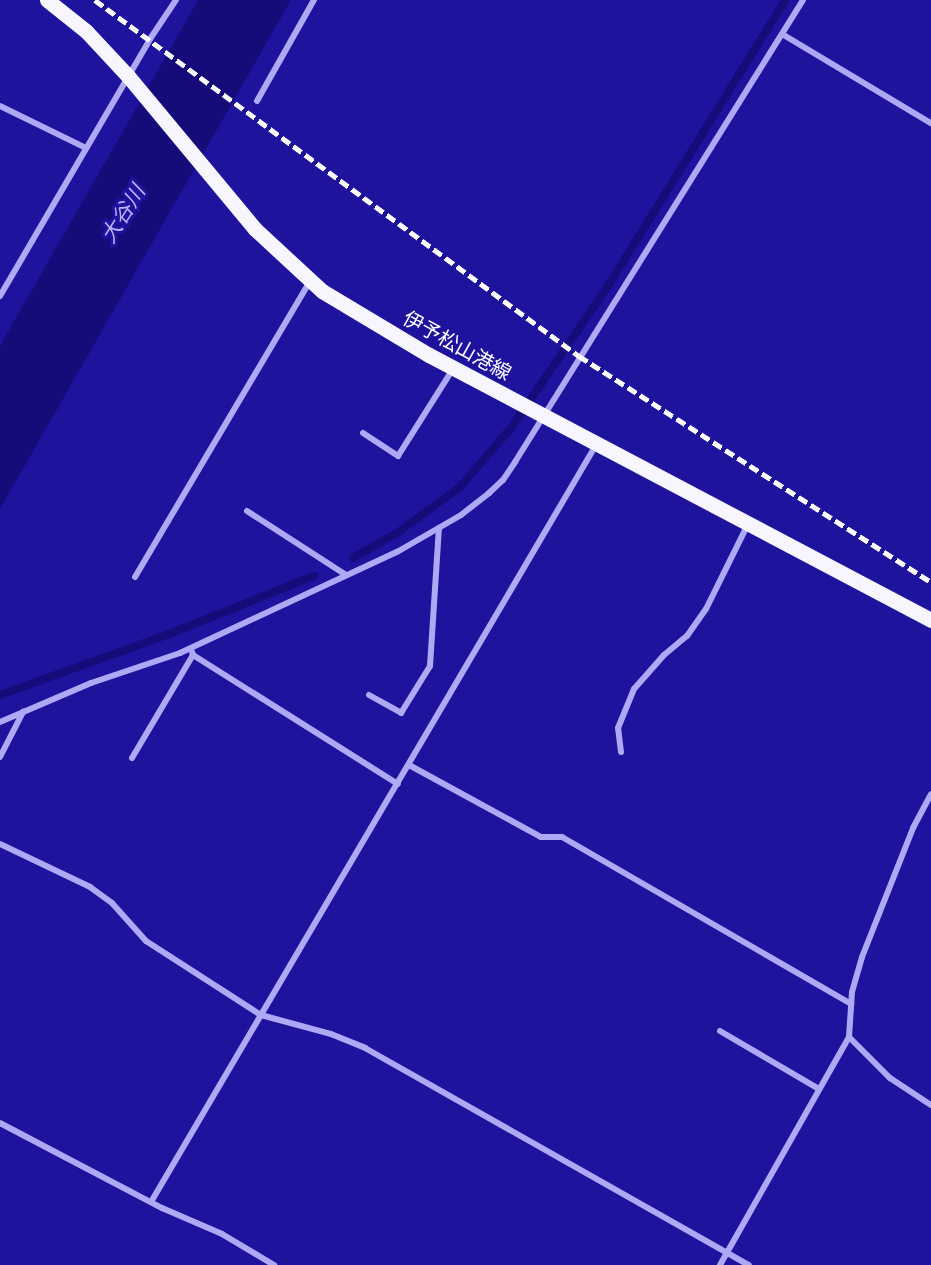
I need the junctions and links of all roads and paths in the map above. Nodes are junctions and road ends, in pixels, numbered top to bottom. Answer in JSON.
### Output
{"nodes":[{"id":1,"x":47,"y":0,"type":"edge"},
{"id":2,"x":176,"y":0,"type":"edge"},
{"id":3,"x":314,"y":0,"type":"edge"},
{"id":4,"x":803,"y":0,"type":"edge"},
{"id":5,"x":782,"y":34,"type":"junction"},
{"id":6,"x":131,"y":80,"type":"junction"},
{"id":7,"x":257,"y":101,"type":"dead end"},
{"id":8,"x":0,"y":106,"type":"edge"},
{"id":9,"x":931,"y":123,"type":"edge"},
{"id":10,"x":86,"y":148,"type":"junction"},
{"id":11,"x":310,"y":281,"type":"junction"},
{"id":12,"x":0,"y":296,"type":"edge"},
{"id":13,"x":453,"y":369,"type":"junction"},
{"id":14,"x":542,"y":416,"type":"junction"},
{"id":15,"x":363,"y":433,"type":"dead end"},
{"id":16,"x":597,"y":444,"type":"junction"},
{"id":17,"x":247,"y":510,"type":"dead end"},
{"id":18,"x":749,"y":524,"type":"junction"},
{"id":19,"x":439,"y":528,"type":"junction"},
{"id":20,"x":346,"y":575,"type":"junction"},
{"id":21,"x":135,"y":577,"type":"dead end"},
{"id":22,"x":931,"y":620,"type":"edge"},
{"id":23,"x":192,"y":651,"type":"junction"},
{"id":24,"x":369,"y":695,"type":"dead end"},
{"id":25,"x":23,"y":712,"type":"junction"},
{"id":26,"x":0,"y":722,"type":"edge"},
{"id":27,"x":621,"y":752,"type":"dead end"},
{"id":28,"x":0,"y":757,"type":"edge"},
{"id":29,"x":132,"y":758,"type":"dead end"},
{"id":30,"x":409,"y":765,"type":"junction"},
{"id":31,"x":398,"y":784,"type":"junction"},
{"id":32,"x":931,"y":794,"type":"edge"},
{"id":33,"x":0,"y":844,"type":"edge"},
{"id":34,"x":851,"y":1004,"type":"junction"},
{"id":35,"x":261,"y":1015,"type":"junction"},
{"id":36,"x":720,"y":1031,"type":"dead end"},
{"id":37,"x":849,"y":1037,"type":"junction"},
{"id":38,"x":819,"y":1089,"type":"junction"},
{"id":39,"x":931,"y":1105,"type":"edge"},
{"id":40,"x":0,"y":1123,"type":"edge"},
{"id":41,"x":151,"y":1202,"type":"junction"},
{"id":42,"x":727,"y":1253,"type":"junction"},
{"id":43,"x":274,"y":1265,"type":"edge"},
{"id":44,"x":720,"y":1265,"type":"edge"},
{"id":45,"x":749,"y":1265,"type":"edge"}],
"edges":[{"from":1,"to":6,"type":"main road","name":"伊予松山港線"},
{"from":2,"to":6,"type":"street"},
{"from":3,"to":7,"type":"street"},
{"from":4,"to":5,"type":"street"},
{"from":5,"to":9,"type":"street"},
{"from":5,"to":14,"type":"street"},
{"from":6,"to":10,"type":"street"},
{"from":6,"to":11,"type":"main road","name":"伊予松山港線"},
{"from":8,"to":10,"type":"street"},
{"from":10,"to":12,"type":"street"},
{"from":11,"to":13,"type":"main road","name":"伊予松山港線"},
{"from":11,"to":21,"type":"street"},
{"from":13,"to":14,"type":"main road","name":"伊予松山港線"},
{"from":13,"to":15,"type":"street"},
{"from":14,"to":16,"type":"main road","name":"伊予松山港線"},
{"from":14,"to":19,"type":"street"},
{"from":16,"to":18,"type":"main road","name":"伊予松山港線"},
{"from":16,"to":30,"type":"street"},
{"from":17,"to":20,"type":"street"},
{"from":18,"to":22,"type":"main road","name":"伊予松山港線"},
{"from":18,"to":27,"type":"street"},
{"from":19,"to":20,"type":"street"},
{"from":19,"to":24,"type":"street"},
{"from":20,"to":23,"type":"street"},
{"from":23,"to":25,"type":"street"},
{"from":23,"to":29,"type":"street"},
{"from":23,"to":31,"type":"street"},
{"from":25,"to":26,"type":"street"},
{"from":25,"to":28,"type":"street"},
{"from":30,"to":31,"type":"street"},
{"from":30,"to":34,"type":"street"},
{"from":31,"to":35,"type":"street"},
{"from":32,"to":34,"type":"street"},
{"from":33,"to":35,"type":"street"},
{"from":34,"to":37,"type":"street"},
{"from":35,"to":41,"type":"street"},
{"from":35,"to":42,"type":"street"},
{"from":36,"to":38,"type":"street"},
{"from":37,"to":38,"type":"street"},
{"from":37,"to":39,"type":"street"},
{"from":38,"to":42,"type":"street"},
{"from":40,"to":41,"type":"street"},
{"from":41,"to":43,"type":"street"},
{"from":42,"to":44,"type":"street"},
{"from":42,"to":45,"type":"street"}]}
